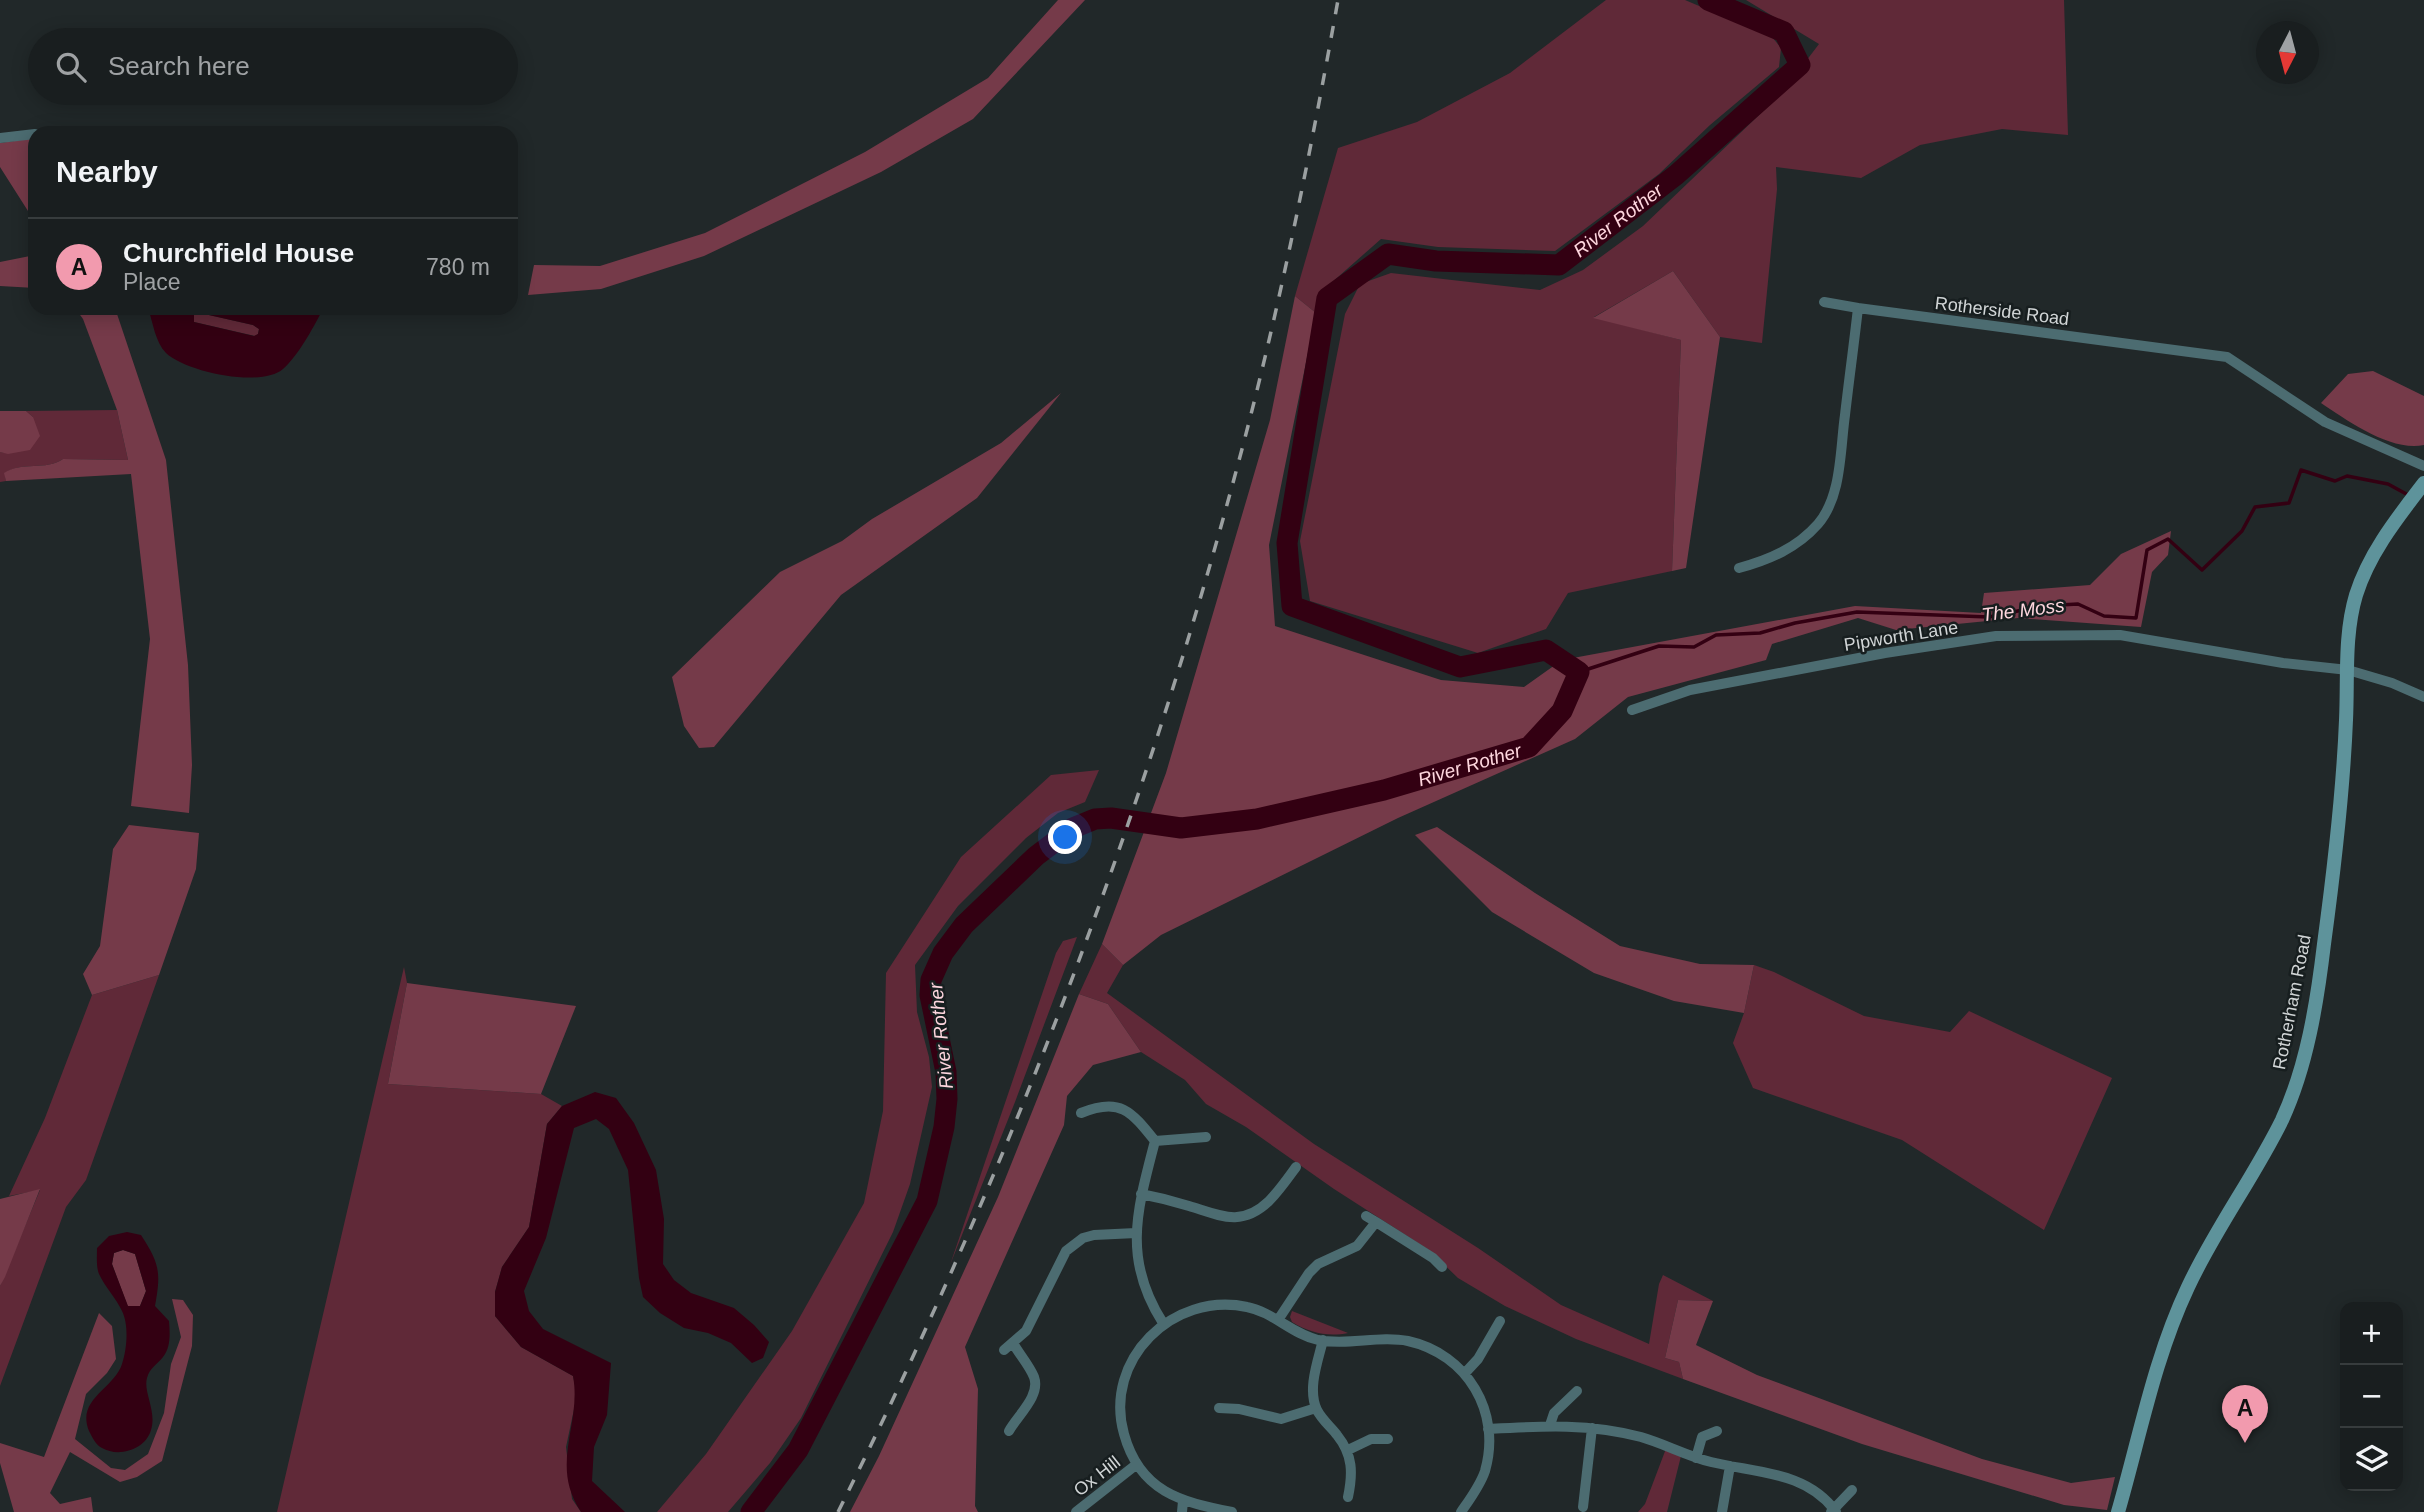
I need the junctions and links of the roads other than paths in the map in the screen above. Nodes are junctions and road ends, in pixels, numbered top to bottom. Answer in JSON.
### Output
{"nodes":[{"id":1,"x":28,"y":135,"type":"edge"},
{"id":2,"x":0,"y":138,"type":"edge"},
{"id":3,"x":1824,"y":302,"type":"dead end"},
{"id":4,"x":1858,"y":309,"type":"junction"},
{"id":5,"x":2424,"y":466,"type":"edge"},
{"id":6,"x":2424,"y":483,"type":"edge"},
{"id":7,"x":1739,"y":568,"type":"dead end"},
{"id":8,"x":2348,"y":670,"type":"junction"},
{"id":9,"x":2424,"y":697,"type":"edge"},
{"id":10,"x":1632,"y":710,"type":"dead end"},
{"id":11,"x":1081,"y":1113,"type":"dead end"},
{"id":12,"x":1206,"y":1137,"type":"dead end"},
{"id":13,"x":1155,"y":1141,"type":"junction"},
{"id":14,"x":1296,"y":1167,"type":"dead end"},
{"id":15,"x":1141,"y":1194,"type":"junction"},
{"id":16,"x":1366,"y":1216,"type":"dead end"},
{"id":17,"x":1376,"y":1222,"type":"junction"},
{"id":18,"x":1136,"y":1233,"type":"junction"},
{"id":19,"x":1442,"y":1267,"type":"dead end"},
{"id":20,"x":1278,"y":1320,"type":"junction"},
{"id":21,"x":1500,"y":1321,"type":"dead end"},
{"id":22,"x":1163,"y":1323,"type":"junction"},
{"id":23,"x":1323,"y":1340,"type":"junction"},
{"id":24,"x":1465,"y":1373,"type":"junction"},
{"id":25,"x":1577,"y":1391,"type":"dead end"},
{"id":26,"x":1219,"y":1408,"type":"dead end"},
{"id":27,"x":1316,"y":1408,"type":"junction"},
{"id":28,"x":1550,"y":1425,"type":"junction"},
{"id":29,"x":1592,"y":1428,"type":"junction"},
{"id":30,"x":1488,"y":1429,"type":"junction"},
{"id":31,"x":1009,"y":1431,"type":"dead end"},
{"id":32,"x":1717,"y":1431,"type":"dead end"},
{"id":33,"x":1388,"y":1440,"type":"dead end"},
{"id":34,"x":1348,"y":1450,"type":"junction"},
{"id":35,"x":1696,"y":1458,"type":"junction"},
{"id":36,"x":1137,"y":1464,"type":"junction"},
{"id":37,"x":1730,"y":1466,"type":"junction"},
{"id":38,"x":1852,"y":1490,"type":"dead end"},
{"id":39,"x":1348,"y":1497,"type":"dead end"},
{"id":40,"x":1182,"y":1507,"type":"edge"},
{"id":41,"x":1583,"y":1507,"type":"dead end"},
{"id":42,"x":1834,"y":1511,"type":"edge"},
{"id":43,"x":1076,"y":1512,"type":"edge"},
{"id":44,"x":1232,"y":1512,"type":"edge"},
{"id":45,"x":1461,"y":1512,"type":"edge"},
{"id":46,"x":1722,"y":1512,"type":"edge"},
{"id":47,"x":2118,"y":1512,"type":"edge"}],
"edges":[{"from":1,"to":2,"type":"street"},
{"from":3,"to":4,"type":"street","name":"Rotherside Road"},
{"from":4,"to":5,"type":"street","name":"Rotherside Road"},
{"from":4,"to":7,"type":"street"},
{"from":6,"to":8,"type":"main road","name":"Rotherham Road"},
{"from":8,"to":9,"type":"street","name":"Pipworth Lane"},
{"from":8,"to":10,"type":"street","name":"Pipworth Lane"},
{"from":8,"to":47,"type":"main road","name":"Rotherham Road"},
{"from":11,"to":13,"type":"street"},
{"from":12,"to":13,"type":"street"},
{"from":13,"to":15,"type":"street"},
{"from":14,"to":15,"type":"street"},
{"from":15,"to":18,"type":"street"},
{"from":16,"to":17,"type":"street"},
{"from":17,"to":19,"type":"street"},
{"from":17,"to":20,"type":"street"},
{"from":18,"to":22,"type":"street"},
{"from":18,"to":31,"type":"street"},
{"from":20,"to":22,"type":"street"},
{"from":20,"to":23,"type":"street"},
{"from":21,"to":24,"type":"street"},
{"from":22,"to":36,"type":"street"},
{"from":23,"to":24,"type":"street"},
{"from":23,"to":27,"type":"street"},
{"from":24,"to":30,"type":"street"},
{"from":25,"to":28,"type":"street"},
{"from":26,"to":27,"type":"street"},
{"from":27,"to":34,"type":"street"},
{"from":28,"to":29,"type":"street"},
{"from":28,"to":30,"type":"street"},
{"from":29,"to":35,"type":"street"},
{"from":29,"to":41,"type":"street"},
{"from":30,"to":45,"type":"street"},
{"from":32,"to":35,"type":"street"},
{"from":33,"to":34,"type":"street"},
{"from":34,"to":39,"type":"street"},
{"from":35,"to":37,"type":"street"},
{"from":36,"to":40,"type":"street"},
{"from":36,"to":43,"type":"street","name":"Ox Hill"},
{"from":37,"to":42,"type":"street"},
{"from":37,"to":46,"type":"street"},
{"from":38,"to":42,"type":"street"},
{"from":40,"to":44,"type":"street"}]}
